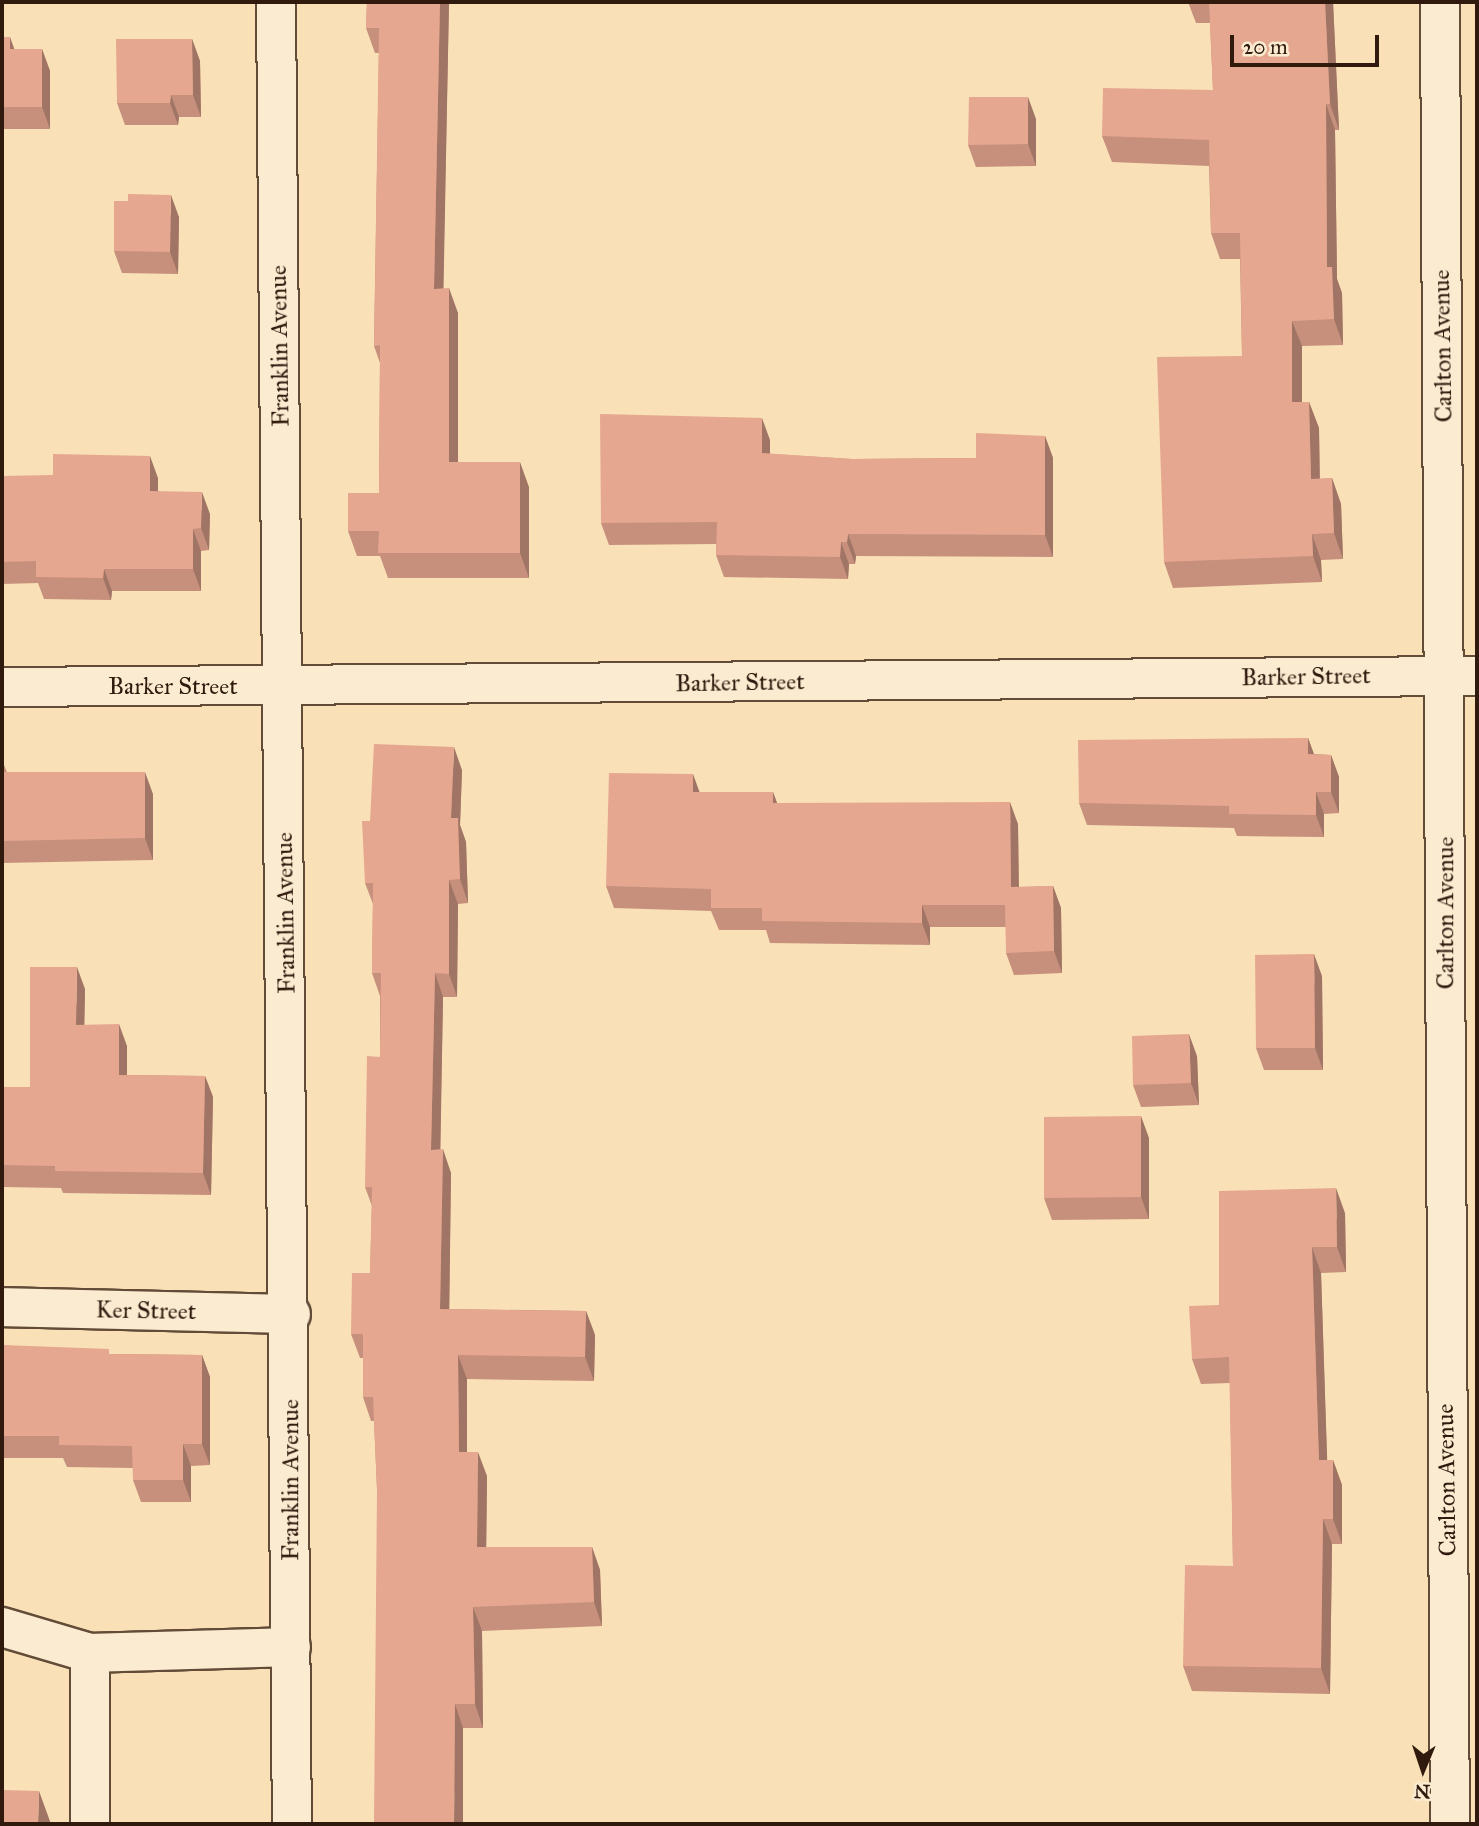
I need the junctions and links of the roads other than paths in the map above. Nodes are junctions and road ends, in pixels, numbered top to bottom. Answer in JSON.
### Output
{"nodes":[{"id":1,"x":276,"y":2,"type":"edge"},
{"id":2,"x":1440,"y":2,"type":"edge"},
{"id":3,"x":1462,"y":676,"type":"edge"},
{"id":4,"x":2,"y":687,"type":"edge"},
{"id":5,"x":284,"y":687,"type":"junction"},
{"id":6,"x":2,"y":1307,"type":"edge"},
{"id":7,"x":291,"y":1314,"type":"junction"},
{"id":8,"x":1462,"y":1443,"type":"edge"},
{"id":9,"x":2,"y":1627,"type":"edge"},
{"id":10,"x":291,"y":1647,"type":"junction"},
{"id":11,"x":90,"y":1653,"type":"junction"},
{"id":12,"x":90,"y":1824,"type":"edge"},
{"id":13,"x":292,"y":1824,"type":"edge"},
{"id":14,"x":1450,"y":1824,"type":"edge"}],
"edges":[{"from":1,"to":5,"type":"street","name":"Franklin Avenue"},
{"from":2,"to":3,"type":"street","name":"Carlton Avenue"},
{"from":3,"to":5,"type":"street","name":"Barker Street"},
{"from":3,"to":8,"type":"street","name":"Carlton Avenue"},
{"from":4,"to":5,"type":"street","name":"Barker Street"},
{"from":5,"to":7,"type":"street","name":"Franklin Avenue"},
{"from":6,"to":7,"type":"street","name":"Ker Street"},
{"from":7,"to":10,"type":"street","name":"Franklin Avenue"},
{"from":8,"to":14,"type":"street","name":"Carlton Avenue"},
{"from":9,"to":11,"type":"street"},
{"from":10,"to":11,"type":"street"},
{"from":10,"to":13,"type":"street","name":"Franklin Avenue"},
{"from":11,"to":12,"type":"street"}]}
